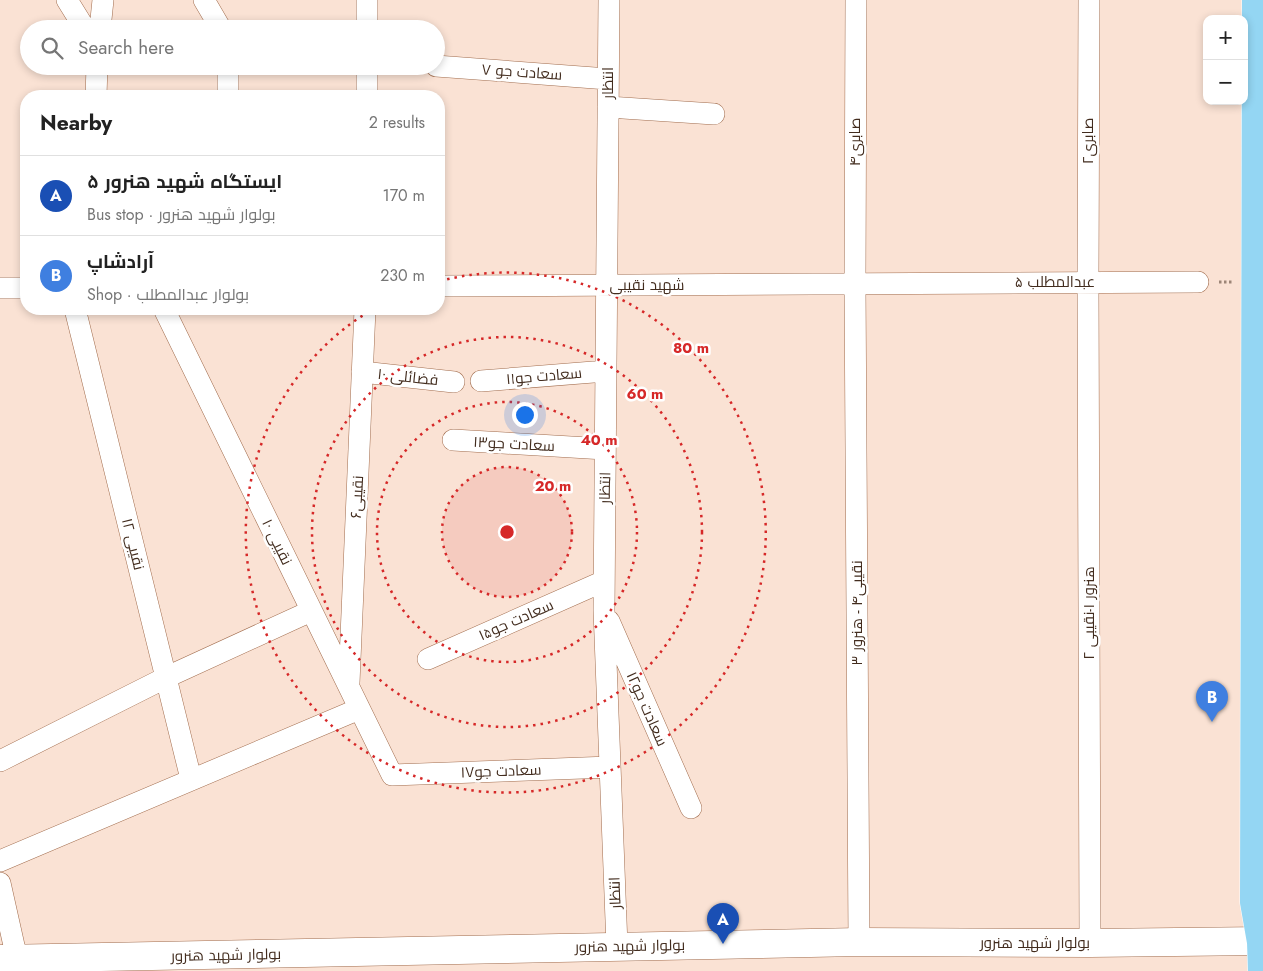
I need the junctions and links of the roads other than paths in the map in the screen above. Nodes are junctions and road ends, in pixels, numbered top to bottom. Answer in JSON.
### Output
{"nodes":[{"id":1,"x":67,"y":0,"type":"edge"},
{"id":2,"x":102,"y":0,"type":"edge"},
{"id":3,"x":204,"y":0,"type":"edge"},
{"id":4,"x":367,"y":0,"type":"edge"},
{"id":5,"x":609,"y":0,"type":"edge"},
{"id":6,"x":856,"y":0,"type":"edge"},
{"id":7,"x":1089,"y":0,"type":"edge"},
{"id":8,"x":1256,"y":0,"type":"edge"},
{"id":9,"x":79,"y":20,"type":"edge"},
{"id":10,"x":101,"y":20,"type":"edge"},
{"id":11,"x":216,"y":20,"type":"edge"},
{"id":12,"x":367,"y":20,"type":"edge"},
{"id":13,"x":445,"y":67,"type":"edge"},
{"id":14,"x":97,"y":75,"type":"edge"},
{"id":15,"x":228,"y":75,"type":"edge"},
{"id":16,"x":367,"y":75,"type":"edge"},
{"id":17,"x":608,"y":79,"type":"junction"},
{"id":18,"x":96,"y":90,"type":"edge"},
{"id":19,"x":228,"y":90,"type":"edge"},
{"id":20,"x":366,"y":90,"type":"edge"},
{"id":21,"x":608,"y":107,"type":"junction"},
{"id":22,"x":714,"y":114,"type":"dead end"},
{"id":23,"x":1088,"y":282,"type":"junction"},
{"id":24,"x":1198,"y":282,"type":"road end"},
{"id":25,"x":855,"y":284,"type":"junction"},
{"id":26,"x":607,"y":285,"type":"junction"},
{"id":27,"x":445,"y":286,"type":"edge"},
{"id":28,"x":0,"y":288,"type":"edge"},
{"id":29,"x":20,"y":288,"type":"edge"},
{"id":30,"x":76,"y":315,"type":"edge"},
{"id":31,"x":167,"y":315,"type":"edge"},
{"id":32,"x":365,"y":315,"type":"edge"},
{"id":33,"x":606,"y":371,"type":"junction"},
{"id":34,"x":362,"y":372,"type":"junction"},
{"id":35,"x":481,"y":381,"type":"dead end"},
{"id":36,"x":454,"y":382,"type":"dead end"},
{"id":37,"x":452,"y":440,"type":"dead end"},
{"id":38,"x":605,"y":449,"type":"junction"},
{"id":39,"x":604,"y":582,"type":"junction"},
{"id":40,"x":604,"y":610,"type":"junction"},
{"id":41,"x":311,"y":611,"type":"junction"},
{"id":42,"x":428,"y":659,"type":"dead end"},
{"id":43,"x":167,"y":677,"type":"junction"},
{"id":44,"x":348,"y":686,"type":"junction"},
{"id":45,"x":359,"y":709,"type":"junction"},
{"id":46,"x":0,"y":760,"type":"edge"},
{"id":47,"x":610,"y":767,"type":"junction"},
{"id":48,"x":392,"y":775,"type":"joint"},
{"id":49,"x":191,"y":779,"type":"junction"},
{"id":50,"x":691,"y":808,"type":"dead end"},
{"id":51,"x":0,"y":861,"type":"edge"},
{"id":52,"x":0,"y":883,"type":"edge"},
{"id":53,"x":1262,"y":941,"type":"edge"},
{"id":54,"x":859,"y":942,"type":"junction"},
{"id":55,"x":1090,"y":943,"type":"junction"},
{"id":56,"x":617,"y":946,"type":"junction"},
{"id":57,"x":8,"y":959,"type":"edge"},
{"id":58,"x":358,"y":961,"type":"edge"},
{"id":59,"x":1262,"y":971,"type":"edge"}],
"edges":[{"from":1,"to":9,"type":"street"},
{"from":2,"to":10,"type":"street"},
{"from":3,"to":11,"type":"street"},
{"from":4,"to":12,"type":"street"},
{"from":5,"to":17,"type":"street","name":"انتظار"},
{"from":6,"to":25,"type":"street","name":"صابری۴"},
{"from":7,"to":23,"type":"street","name":"صابری۲"},
{"from":8,"to":53,"type":"main road"},
{"from":13,"to":17,"type":"street","name":"سعادت جو ۷"},
{"from":14,"to":18,"type":"street"},
{"from":15,"to":19,"type":"street"},
{"from":16,"to":20,"type":"street"},
{"from":17,"to":21,"type":"street","name":"انتظار"},
{"from":21,"to":22,"type":"street"},
{"from":21,"to":26,"type":"street","name":"انتظار"},
{"from":23,"to":24,"type":"street","name":"عبدالمطلب ۵"},
{"from":23,"to":25,"type":"street","name":"عبدالمطلب ۵"},
{"from":23,"to":55,"type":"street","name":"هنرور ۱-نقیبی ۲"},
{"from":25,"to":26,"type":"street","name":"شهید نقیبی"},
{"from":25,"to":54,"type":"street","name":"نقیبی۴ - هنرور ۳"},
{"from":26,"to":27,"type":"street","name":"شهید نقیبی"},
{"from":26,"to":33,"type":"street","name":"انتظار"},
{"from":28,"to":29,"type":"street"},
{"from":30,"to":43,"type":"street","name":"نقیبی ۱۲"},
{"from":31,"to":41,"type":"street","name":"نقیبی ۱۰"},
{"from":32,"to":34,"type":"street","name":"نقیبی۶"},
{"from":33,"to":35,"type":"street","name":"سعادت جو۱۱"},
{"from":33,"to":38,"type":"street","name":"انتظار"},
{"from":34,"to":36,"type":"street","name":"فضائلی ۱۰"},
{"from":34,"to":44,"type":"street","name":"نقیبی۶"},
{"from":37,"to":38,"type":"street","name":"سعادت جو۱۳"},
{"from":38,"to":39,"type":"street","name":"انتظار"},
{"from":39,"to":40,"type":"street","name":"انتظار"},
{"from":39,"to":42,"type":"street","name":"سعادت جو۱۵"},
{"from":40,"to":47,"type":"street","name":"انتظار"},
{"from":40,"to":50,"type":"street","name":"سعادت جو۱۲"},
{"from":41,"to":43,"type":"street"},
{"from":41,"to":44,"type":"street","name":"نقیبی ۱۰"},
{"from":43,"to":46,"type":"street"},
{"from":43,"to":49,"type":"street","name":"نقیبی ۱۲"},
{"from":44,"to":45,"type":"street","name":"نقیبی ۱۰"},
{"from":45,"to":48,"type":"street","name":"نقیبی ۱۰"},
{"from":45,"to":49,"type":"street"},
{"from":47,"to":48,"type":"street","name":"سعادت جو۱۷"},
{"from":47,"to":56,"type":"street","name":"انتظار"},
{"from":49,"to":51,"type":"street"},
{"from":52,"to":57,"type":"street"},
{"from":53,"to":55,"type":"main road","name":"بولوار شهید هنرور"},
{"from":53,"to":59,"type":"main road"},
{"from":54,"to":55,"type":"main road","name":"بولوار شهید هنرور"},
{"from":54,"to":56,"type":"main road","name":"بولوار شهید هنرور"},
{"from":56,"to":58,"type":"main road","name":"بولوار شهید هنرور"},
{"from":57,"to":58,"type":"main road","name":"بولوار شهید هنرور"}]}
